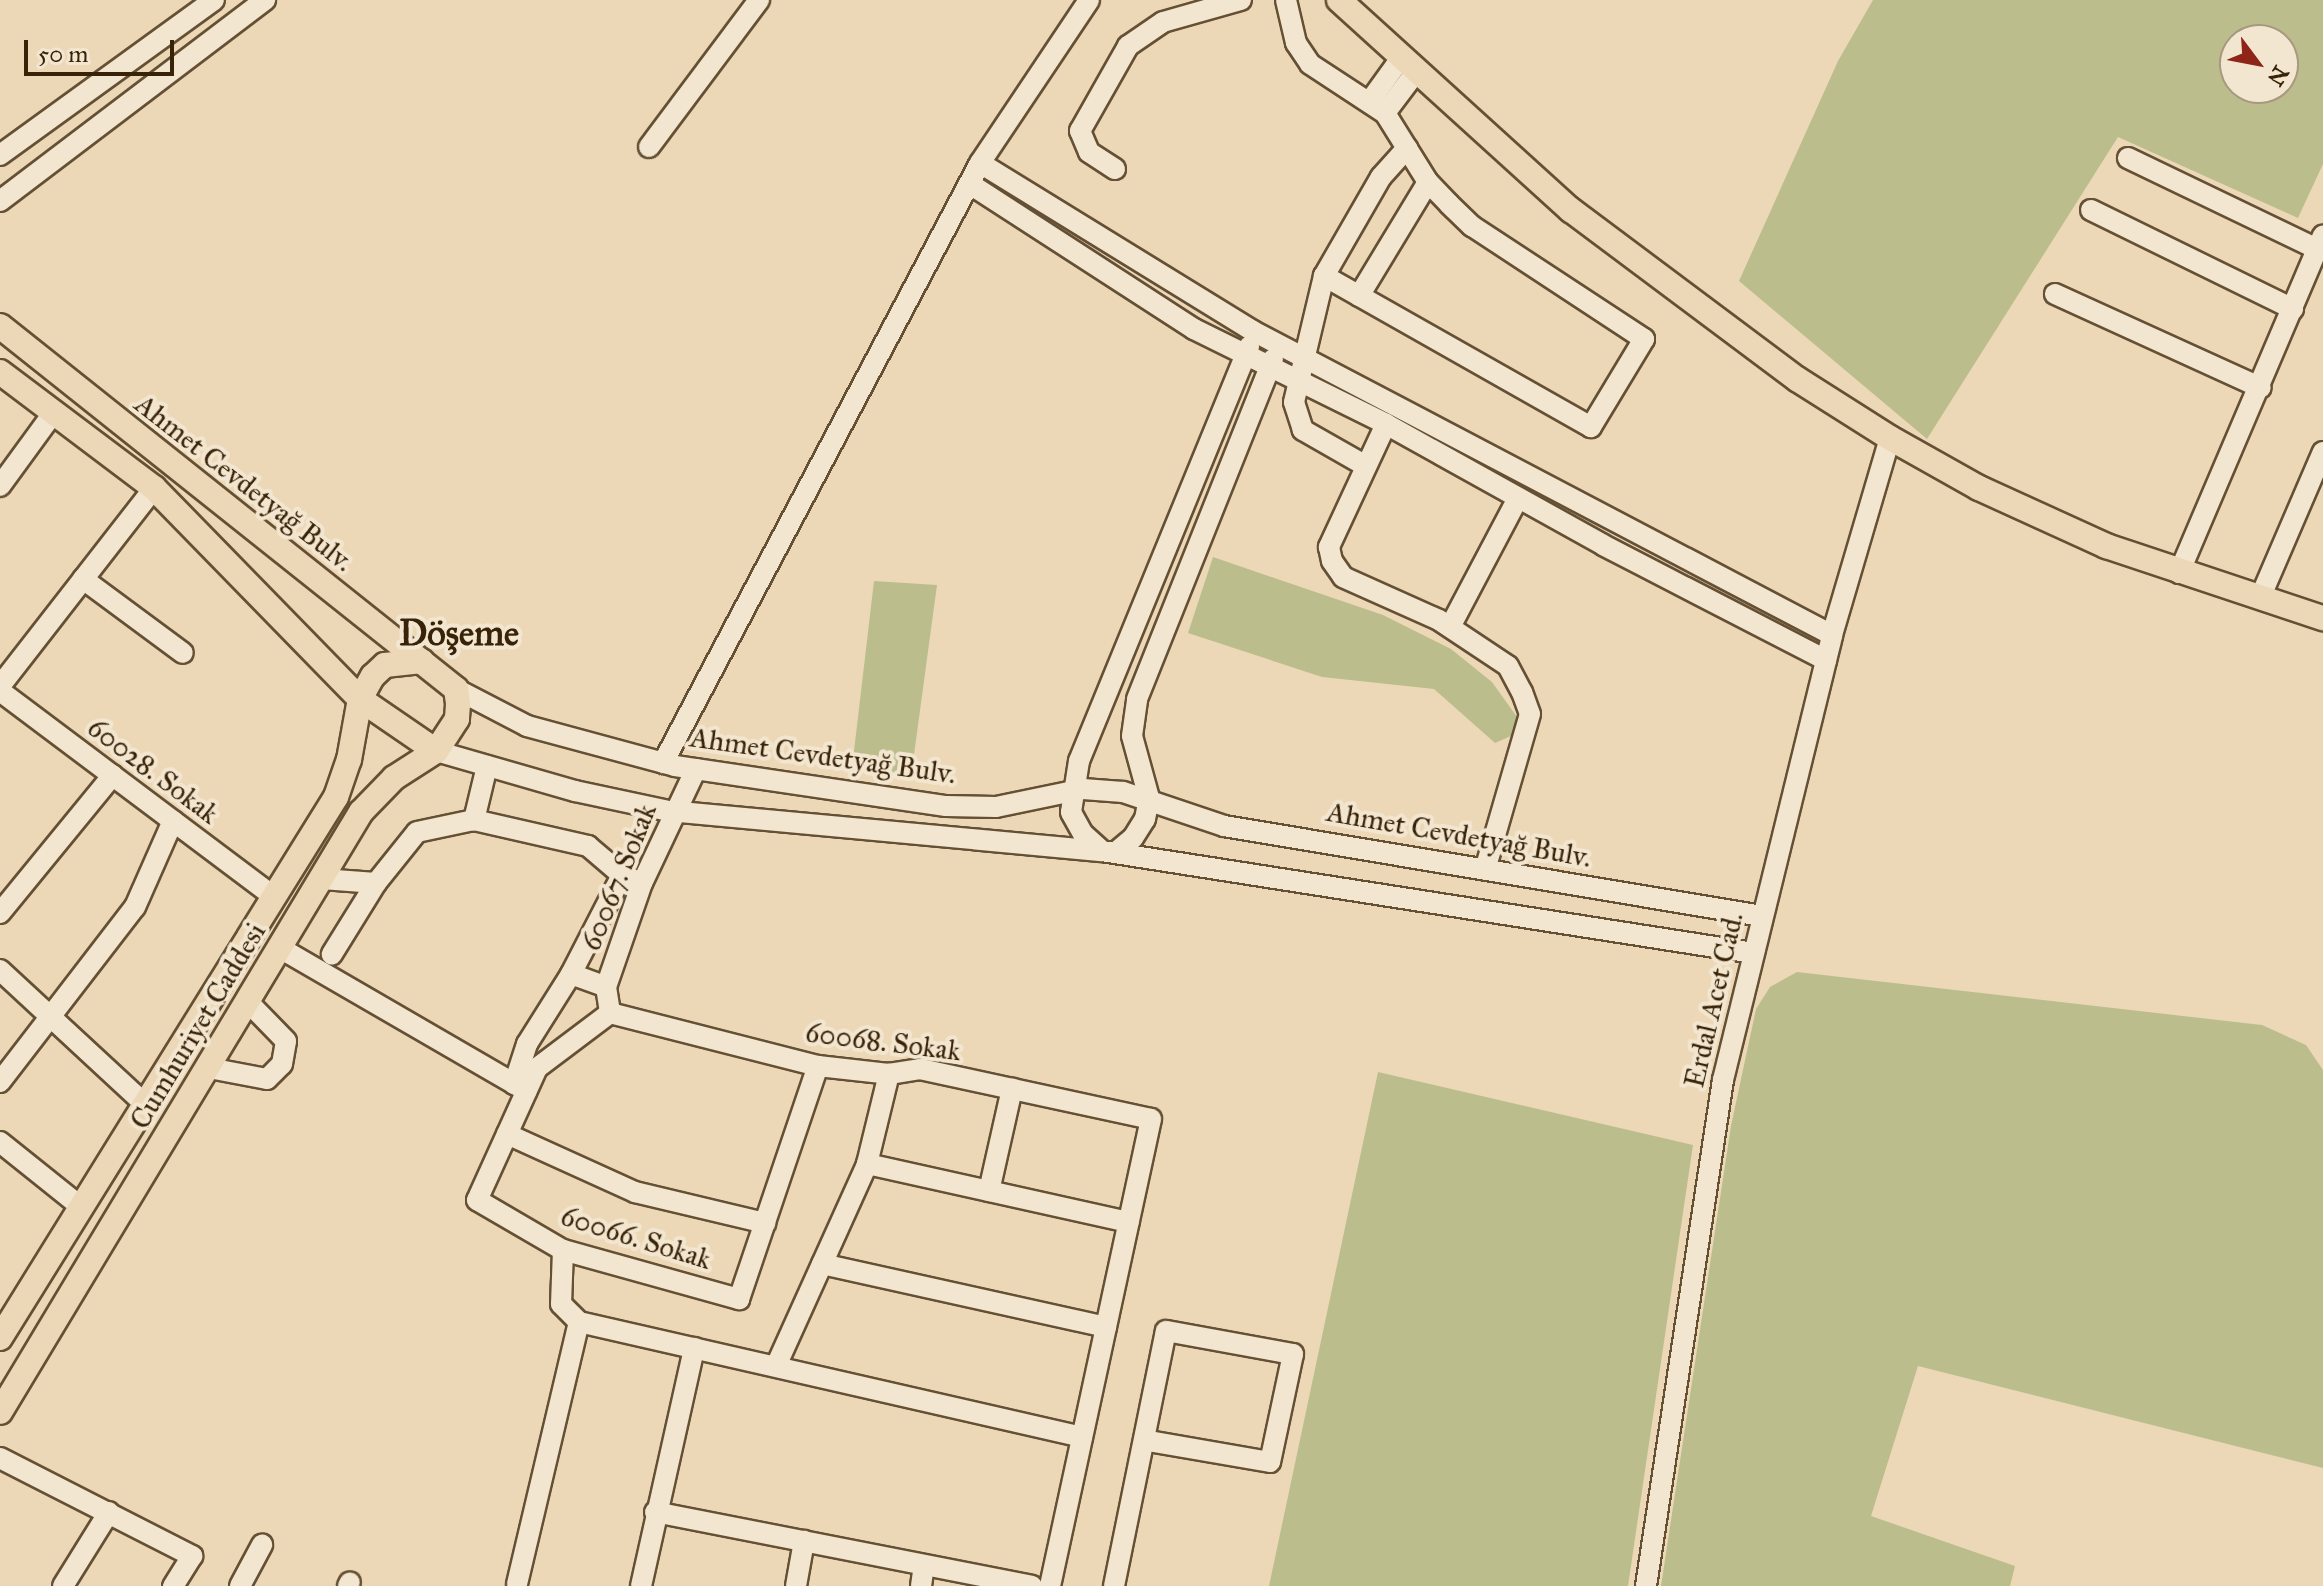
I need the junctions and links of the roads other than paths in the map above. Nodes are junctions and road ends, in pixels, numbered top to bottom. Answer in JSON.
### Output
{"nodes":[{"id":1,"x":214,"y":0,"type":"edge"},
{"id":2,"x":265,"y":0,"type":"edge"},
{"id":3,"x":759,"y":0,"type":"edge"},
{"id":4,"x":1089,"y":0,"type":"edge"},
{"id":5,"x":1241,"y":0,"type":"edge"},
{"id":6,"x":1286,"y":0,"type":"edge"},
{"id":7,"x":1339,"y":0,"type":"edge"},
{"id":8,"x":1408,"y":65,"type":"junction"},
{"id":9,"x":1378,"y":107,"type":"junction"},
{"id":10,"x":649,"y":147,"type":"dead end"},
{"id":11,"x":1407,"y":148,"type":"junction"},
{"id":12,"x":0,"y":155,"type":"edge"},
{"id":13,"x":2128,"y":158,"type":"dead end"},
{"id":14,"x":980,"y":163,"type":"junction"},
{"id":15,"x":1115,"y":169,"type":"dead end"},
{"id":16,"x":1428,"y":182,"type":"junction"},
{"id":17,"x":970,"y":184,"type":"junction"},
{"id":18,"x":0,"y":201,"type":"edge"},
{"id":19,"x":2091,"y":210,"type":"dead end"},
{"id":20,"x":2320,"y":242,"type":"edge"},
{"id":21,"x":1324,"y":276,"type":"junction"},
{"id":22,"x":2055,"y":294,"type":"dead end"},
{"id":23,"x":1359,"y":296,"type":"junction"},
{"id":24,"x":2293,"y":309,"type":"junction"},
{"id":25,"x":0,"y":326,"type":"edge"},
{"id":26,"x":1253,"y":331,"type":"junction"},
{"id":27,"x":1277,"y":342,"type":"junction"},
{"id":28,"x":1245,"y":356,"type":"junction"},
{"id":29,"x":1305,"y":357,"type":"junction"},
{"id":30,"x":1271,"y":369,"type":"junction"},
{"id":31,"x":0,"y":372,"type":"edge"},
{"id":32,"x":1298,"y":384,"type":"junction"},
{"id":33,"x":2261,"y":388,"type":"junction"},
{"id":34,"x":54,"y":412,"type":"junction"},
{"id":35,"x":1386,"y":424,"type":"junction"},
{"id":36,"x":1890,"y":438,"type":"junction"},
{"id":37,"x":2323,"y":452,"type":"edge"},
{"id":38,"x":1366,"y":466,"type":"junction"},
{"id":39,"x":0,"y":486,"type":"edge"},
{"id":40,"x":154,"y":488,"type":"junction"},
{"id":41,"x":1518,"y":498,"type":"junction"},
{"id":42,"x":2179,"y":573,"type":"junction"},
{"id":43,"x":83,"y":579,"type":"junction"},
{"id":44,"x":2260,"y":598,"type":"junction"},
{"id":45,"x":2323,"y":618,"type":"edge"},
{"id":46,"x":1450,"y":627,"type":"junction"},
{"id":47,"x":1832,"y":635,"type":"junction"},
{"id":48,"x":183,"y":653,"type":"dead end"},
{"id":49,"x":1826,"y":660,"type":"junction"},
{"id":50,"x":422,"y":661,"type":"junction"},
{"id":51,"x":0,"y":688,"type":"edge"},
{"id":52,"x":456,"y":689,"type":"junction"},
{"id":53,"x":360,"y":699,"type":"junction"},
{"id":54,"x":436,"y":751,"type":"junction"},
{"id":55,"x":663,"y":763,"type":"junction"},
{"id":56,"x":487,"y":766,"type":"junction"},
{"id":57,"x":696,"y":769,"type":"junction"},
{"id":58,"x":113,"y":775,"type":"junction"},
{"id":59,"x":1072,"y":790,"type":"junction"},
{"id":60,"x":1149,"y":798,"type":"junction"},
{"id":61,"x":675,"y":812,"type":"junction"},
{"id":62,"x":474,"y":820,"type":"junction"},
{"id":63,"x":173,"y":821,"type":"junction"},
{"id":64,"x":1108,"y":852,"type":"junction"},
{"id":65,"x":1485,"y":870,"type":"junction"},
{"id":66,"x":322,"y":879,"type":"junction"},
{"id":67,"x":632,"y":879,"type":"junction"},
{"id":68,"x":376,"y":883,"type":"junction"},
{"id":69,"x":273,"y":896,"type":"junction"},
{"id":70,"x":0,"y":913,"type":"edge"},
{"id":71,"x":1762,"y":916,"type":"junction"},
{"id":72,"x":280,"y":948,"type":"junction"},
{"id":73,"x":1753,"y":953,"type":"junction"},
{"id":74,"x":332,"y":954,"type":"dead end"},
{"id":75,"x":0,"y":970,"type":"edge"},
{"id":76,"x":571,"y":974,"type":"junction"},
{"id":77,"x":606,"y":987,"type":"junction"},
{"id":78,"x":248,"y":1002,"type":"junction"},
{"id":79,"x":610,"y":1013,"type":"junction"},
{"id":80,"x":52,"y":1014,"type":"junction"},
{"id":81,"x":818,"y":1066,"type":"junction"},
{"id":82,"x":209,"y":1068,"type":"junction"},
{"id":83,"x":889,"y":1074,"type":"junction"},
{"id":84,"x":0,"y":1082,"type":"edge"},
{"id":85,"x":521,"y":1087,"type":"junction"},
{"id":86,"x":1012,"y":1089,"type":"junction"},
{"id":87,"x":146,"y":1105,"type":"junction"},
{"id":88,"x":507,"y":1134,"type":"junction"},
{"id":89,"x":0,"y":1142,"type":"edge"},
{"id":90,"x":867,"y":1164,"type":"junction"},
{"id":91,"x":989,"y":1191,"type":"junction"},
{"id":92,"x":81,"y":1207,"type":"junction"},
{"id":93,"x":1129,"y":1222,"type":"junction"},
{"id":94,"x":765,"y":1223,"type":"junction"},
{"id":95,"x":563,"y":1250,"type":"junction"},
{"id":96,"x":822,"y":1264,"type":"junction"},
{"id":97,"x":579,"y":1322,"type":"junction"},
{"id":98,"x":1106,"y":1327,"type":"junction"},
{"id":99,"x":2,"y":1331,"type":"edge"},
{"id":100,"x":694,"y":1348,"type":"junction"},
{"id":101,"x":776,"y":1366,"type":"junction"},
{"id":102,"x":0,"y":1412,"type":"edge"},
{"id":103,"x":1082,"y":1437,"type":"junction"},
{"id":104,"x":1148,"y":1441,"type":"junction"},
{"id":105,"x":0,"y":1458,"type":"edge"},
{"id":106,"x":109,"y":1512,"type":"junction"},
{"id":107,"x":655,"y":1512,"type":"junction"},
{"id":108,"x":804,"y":1541,"type":"junction"},
{"id":109,"x":262,"y":1545,"type":"dead end"},
{"id":110,"x":924,"y":1565,"type":"junction"},
{"id":111,"x":517,"y":1585,"type":"edge"},
{"id":112,"x":63,"y":1586,"type":"edge"},
{"id":113,"x":173,"y":1586,"type":"edge"},
{"id":114,"x":240,"y":1586,"type":"edge"},
{"id":115,"x":641,"y":1586,"type":"edge"},
{"id":116,"x":796,"y":1586,"type":"edge"},
{"id":117,"x":921,"y":1586,"type":"edge"},
{"id":118,"x":1032,"y":1586,"type":"edge"},
{"id":119,"x":1050,"y":1586,"type":"edge"},
{"id":120,"x":1114,"y":1586,"type":"edge"},
{"id":121,"x":1646,"y":1586,"type":"edge"}],
"edges":[{"from":1,"to":12,"type":"street"},
{"from":2,"to":18,"type":"street"},
{"from":3,"to":10,"type":"street"},
{"from":4,"to":14,"type":"street"},
{"from":5,"to":15,"type":"street"},
{"from":6,"to":9,"type":"street"},
{"from":7,"to":8,"type":"main road"},
{"from":8,"to":9,"type":"street"},
{"from":8,"to":36,"type":"main road"},
{"from":9,"to":11,"type":"street"},
{"from":11,"to":16,"type":"street"},
{"from":11,"to":21,"type":"street"},
{"from":13,"to":20,"type":"street"},
{"from":14,"to":17,"type":"street"},
{"from":14,"to":26,"type":"street"},
{"from":16,"to":23,"type":"street"},
{"from":16,"to":23,"type":"street"},
{"from":17,"to":28,"type":"street"},
{"from":17,"to":55,"type":"street"},
{"from":19,"to":24,"type":"street"},
{"from":20,"to":24,"type":"street"},
{"from":21,"to":23,"type":"street"},
{"from":21,"to":29,"type":"street"},
{"from":22,"to":33,"type":"street"},
{"from":24,"to":33,"type":"street"},
{"from":25,"to":50,"type":"main road","name":"Ahmet Cevdetyağ Bulv."},
{"from":26,"to":27,"type":"street"},
{"from":26,"to":28,"type":"street"},
{"from":27,"to":29,"type":"street"},
{"from":27,"to":30,"type":"street"},
{"from":28,"to":30,"type":"street"},
{"from":28,"to":59,"type":"street"},
{"from":29,"to":32,"type":"street"},
{"from":29,"to":47,"type":"street"},
{"from":30,"to":32,"type":"street"},
{"from":30,"to":60,"type":"street"},
{"from":31,"to":34,"type":"main road"},
{"from":32,"to":35,"type":"street"},
{"from":32,"to":38,"type":"street"},
{"from":33,"to":42,"type":"street"},
{"from":34,"to":39,"type":"street"},
{"from":34,"to":40,"type":"main road"},
{"from":35,"to":38,"type":"street"},
{"from":35,"to":41,"type":"street"},
{"from":36,"to":42,"type":"main road"},
{"from":36,"to":47,"type":"street","name":"Erdal Acet Cad."},
{"from":37,"to":44,"type":"street"},
{"from":38,"to":46,"type":"street"},
{"from":40,"to":43,"type":"street"},
{"from":40,"to":53,"type":"main road"},
{"from":41,"to":46,"type":"street"},
{"from":41,"to":49,"type":"street"},
{"from":42,"to":44,"type":"main road"},
{"from":43,"to":48,"type":"street"},
{"from":43,"to":51,"type":"street"},
{"from":44,"to":45,"type":"main road"},
{"from":46,"to":65,"type":"street"},
{"from":47,"to":49,"type":"street","name":"Erdal Acet Cad."},
{"from":49,"to":71,"type":"street","name":"Erdal Acet Cad."},
{"from":50,"to":52,"type":"main road","name":"Ahmet Cevdetyağ Bulv."},
{"from":50,"to":53,"type":"main road","name":"Cumhuriyet Caddesi"},
{"from":51,"to":58,"type":"street","name":"60028. Sokak"},
{"from":52,"to":54,"type":"main road","name":"Cumhuriyet Caddesi"},
{"from":52,"to":55,"type":"street","name":"Ahmet Cevdetyağ Bulv."},
{"from":53,"to":54,"type":"main road"},
{"from":53,"to":69,"type":"main road","name":"Cumhuriyet Caddesi"},
{"from":54,"to":56,"type":"street"},
{"from":54,"to":66,"type":"main road","name":"Cumhuriyet Caddesi"},
{"from":55,"to":57,"type":"street","name":"Ahmet Cevdetyağ Bulv."},
{"from":56,"to":61,"type":"street"},
{"from":56,"to":62,"type":"street"},
{"from":57,"to":59,"type":"street","name":"Ahmet Cevdetyağ Bulv."},
{"from":57,"to":61,"type":"street","name":"60067. Sokak"},
{"from":58,"to":63,"type":"street","name":"60028. Sokak"},
{"from":58,"to":70,"type":"street"},
{"from":59,"to":60,"type":"street","name":"Ahmet Cevdetyağ Bulv."},
{"from":59,"to":64,"type":"street"},
{"from":60,"to":64,"type":"street"},
{"from":60,"to":65,"type":"street","name":"Ahmet Cevdetyağ Bulv."},
{"from":61,"to":64,"type":"street"},
{"from":61,"to":67,"type":"street","name":"60067. Sokak"},
{"from":62,"to":67,"type":"street"},
{"from":62,"to":68,"type":"street"},
{"from":63,"to":69,"type":"street","name":"60028. Sokak"},
{"from":63,"to":80,"type":"street"},
{"from":64,"to":73,"type":"street"},
{"from":65,"to":71,"type":"street","name":"Ahmet Cevdetyağ Bulv."},
{"from":66,"to":68,"type":"street"},
{"from":66,"to":72,"type":"main road","name":"Cumhuriyet Caddesi"},
{"from":67,"to":76,"type":"street"},
{"from":67,"to":77,"type":"street","name":"60067. Sokak"},
{"from":68,"to":74,"type":"street"},
{"from":69,"to":87,"type":"main road","name":"Cumhuriyet Caddesi"},
{"from":71,"to":73,"type":"street","name":"Erdal Acet Cad."},
{"from":72,"to":78,"type":"main road","name":"Cumhuriyet Caddesi"},
{"from":72,"to":85,"type":"street"},
{"from":73,"to":121,"type":"street","name":"Erdal Acet Cad."},
{"from":75,"to":80,"type":"street"},
{"from":76,"to":77,"type":"street"},
{"from":76,"to":85,"type":"street"},
{"from":77,"to":79,"type":"street","name":"60067. Sokak"},
{"from":78,"to":82,"type":"main road","name":"Cumhuriyet Caddesi"},
{"from":78,"to":82,"type":"street"},
{"from":79,"to":81,"type":"street","name":"60068. Sokak"},
{"from":79,"to":85,"type":"street"},
{"from":80,"to":84,"type":"street"},
{"from":80,"to":87,"type":"street"},
{"from":81,"to":83,"type":"street","name":"60068. Sokak"},
{"from":81,"to":94,"type":"street"},
{"from":82,"to":102,"type":"main road","name":"Cumhuriyet Caddesi"},
{"from":83,"to":86,"type":"street","name":"60068. Sokak"},
{"from":83,"to":90,"type":"street"},
{"from":85,"to":88,"type":"street"},
{"from":86,"to":91,"type":"street"},
{"from":86,"to":93,"type":"street","name":"60068. Sokak"},
{"from":87,"to":92,"type":"main road","name":"Cumhuriyet Caddesi"},
{"from":88,"to":94,"type":"street"},
{"from":88,"to":95,"type":"street","name":"60066. Sokak"},
{"from":89,"to":92,"type":"street"},
{"from":90,"to":91,"type":"street"},
{"from":90,"to":96,"type":"street"},
{"from":91,"to":93,"type":"street"},
{"from":92,"to":99,"type":"main road","name":"Cumhuriyet Caddesi"},
{"from":93,"to":98,"type":"street"},
{"from":94,"to":95,"type":"street","name":"60066. Sokak"},
{"from":95,"to":97,"type":"street"},
{"from":96,"to":98,"type":"street"},
{"from":96,"to":101,"type":"street"},
{"from":97,"to":100,"type":"street"},
{"from":97,"to":111,"type":"street"},
{"from":98,"to":103,"type":"street"},
{"from":100,"to":101,"type":"street"},
{"from":100,"to":107,"type":"street"},
{"from":101,"to":103,"type":"street"},
{"from":103,"to":119,"type":"street"},
{"from":104,"to":104,"type":"street"},
{"from":104,"to":120,"type":"street"},
{"from":105,"to":106,"type":"street"},
{"from":106,"to":112,"type":"street"},
{"from":106,"to":113,"type":"street"},
{"from":107,"to":108,"type":"street"},
{"from":107,"to":115,"type":"street"},
{"from":108,"to":110,"type":"street"},
{"from":108,"to":116,"type":"street"},
{"from":109,"to":114,"type":"street"},
{"from":110,"to":117,"type":"street"},
{"from":110,"to":118,"type":"street"}]}
